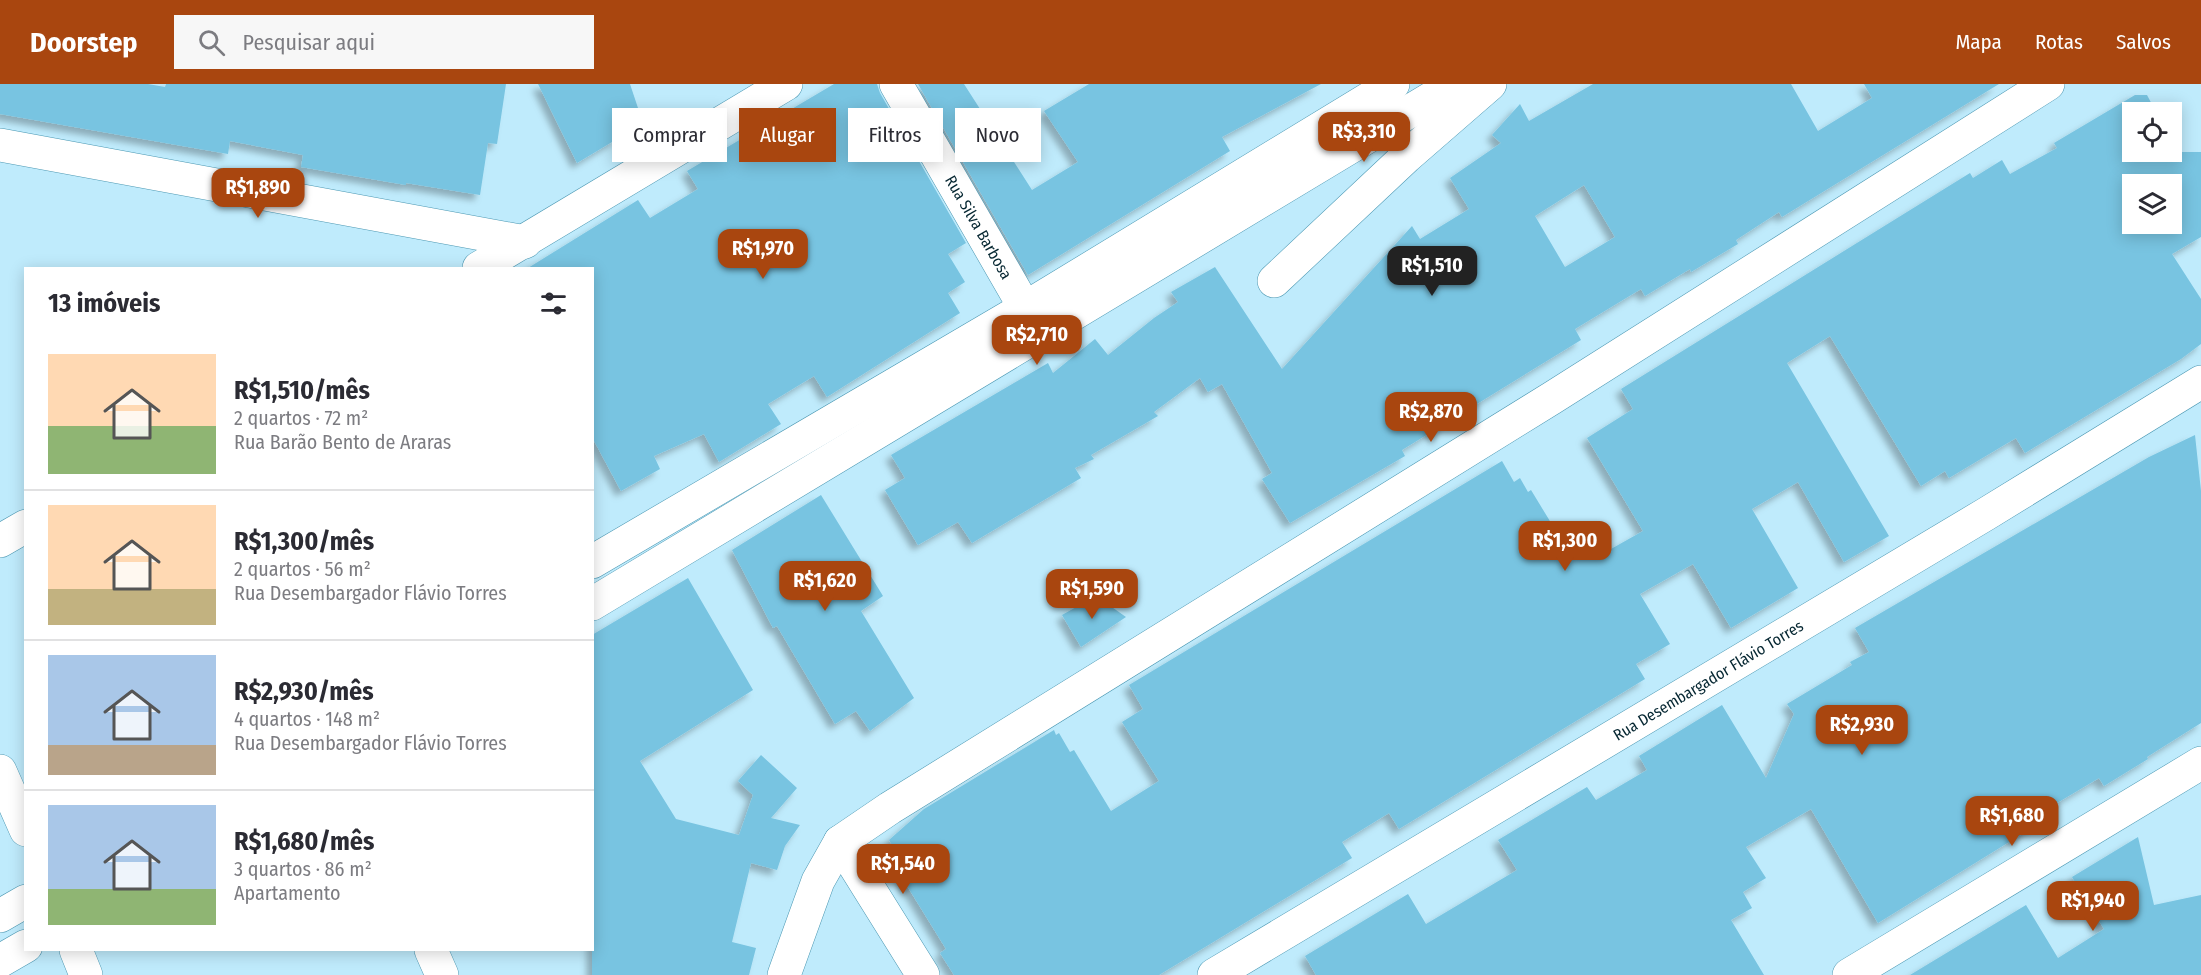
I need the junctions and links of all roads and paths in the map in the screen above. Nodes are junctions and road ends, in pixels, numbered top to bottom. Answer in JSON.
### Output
{"nodes":[{"id":1,"x":786,"y":84,"type":"edge"},
{"id":2,"x":896,"y":84,"type":"edge"},
{"id":3,"x":1393,"y":84,"type":"edge"},
{"id":4,"x":1455,"y":84,"type":"edge"},
{"id":5,"x":1490,"y":84,"type":"edge"},
{"id":6,"x":2048,"y":84,"type":"edge"},
{"id":7,"x":0,"y":145,"type":"edge"},
{"id":8,"x":525,"y":242,"type":"junction"},
{"id":9,"x":481,"y":267,"type":"edge"},
{"id":10,"x":1274,"y":281,"type":"dead end"},
{"id":11,"x":1025,"y":308,"type":"junction"},
{"id":12,"x":2201,"y":382,"type":"edge"},
{"id":13,"x":24,"y":527,"type":"edge"},
{"id":14,"x":0,"y":541,"type":"edge"},
{"id":15,"x":594,"y":561,"type":"edge"},
{"id":16,"x":594,"y":603,"type":"edge"},
{"id":17,"x":2201,"y":763,"type":"edge"},
{"id":18,"x":0,"y":771,"type":"edge"},
{"id":19,"x":24,"y":825,"type":"edge"},
{"id":20,"x":840,"y":842,"type":"junction"},
{"id":21,"x":24,"y":902,"type":"edge"},
{"id":22,"x":0,"y":916,"type":"edge"},
{"id":23,"x":24,"y":947,"type":"edge"},
{"id":24,"x":76,"y":951,"type":"edge"},
{"id":25,"x":431,"y":951,"type":"edge"},
{"id":26,"x":0,"y":961,"type":"edge"},
{"id":27,"x":86,"y":975,"type":"edge"},
{"id":28,"x":442,"y":975,"type":"edge"},
{"id":29,"x":784,"y":975,"type":"edge"},
{"id":30,"x":923,"y":975,"type":"edge"},
{"id":31,"x":1214,"y":975,"type":"edge"},
{"id":32,"x":1849,"y":975,"type":"edge"}],
"edges":[{"from":1,"to":8,"type":"street"},
{"from":2,"to":11,"type":"street","name":"Rua Silva Barbosa"},
{"from":3,"to":11,"type":"street"},
{"from":4,"to":16,"type":"street"},
{"from":5,"to":10,"type":"street"},
{"from":6,"to":20,"type":"street"},
{"from":7,"to":8,"type":"street"},
{"from":8,"to":9,"type":"street"},
{"from":11,"to":15,"type":"street"},
{"from":12,"to":31,"type":"street","name":"Rua Desembargador Flávio Torres"},
{"from":13,"to":14,"type":"street"},
{"from":17,"to":32,"type":"street"},
{"from":18,"to":19,"type":"street"},
{"from":20,"to":29,"type":"street"},
{"from":20,"to":30,"type":"street"},
{"from":21,"to":22,"type":"street"},
{"from":23,"to":26,"type":"street"},
{"from":24,"to":27,"type":"street"},
{"from":25,"to":28,"type":"street"}]}
